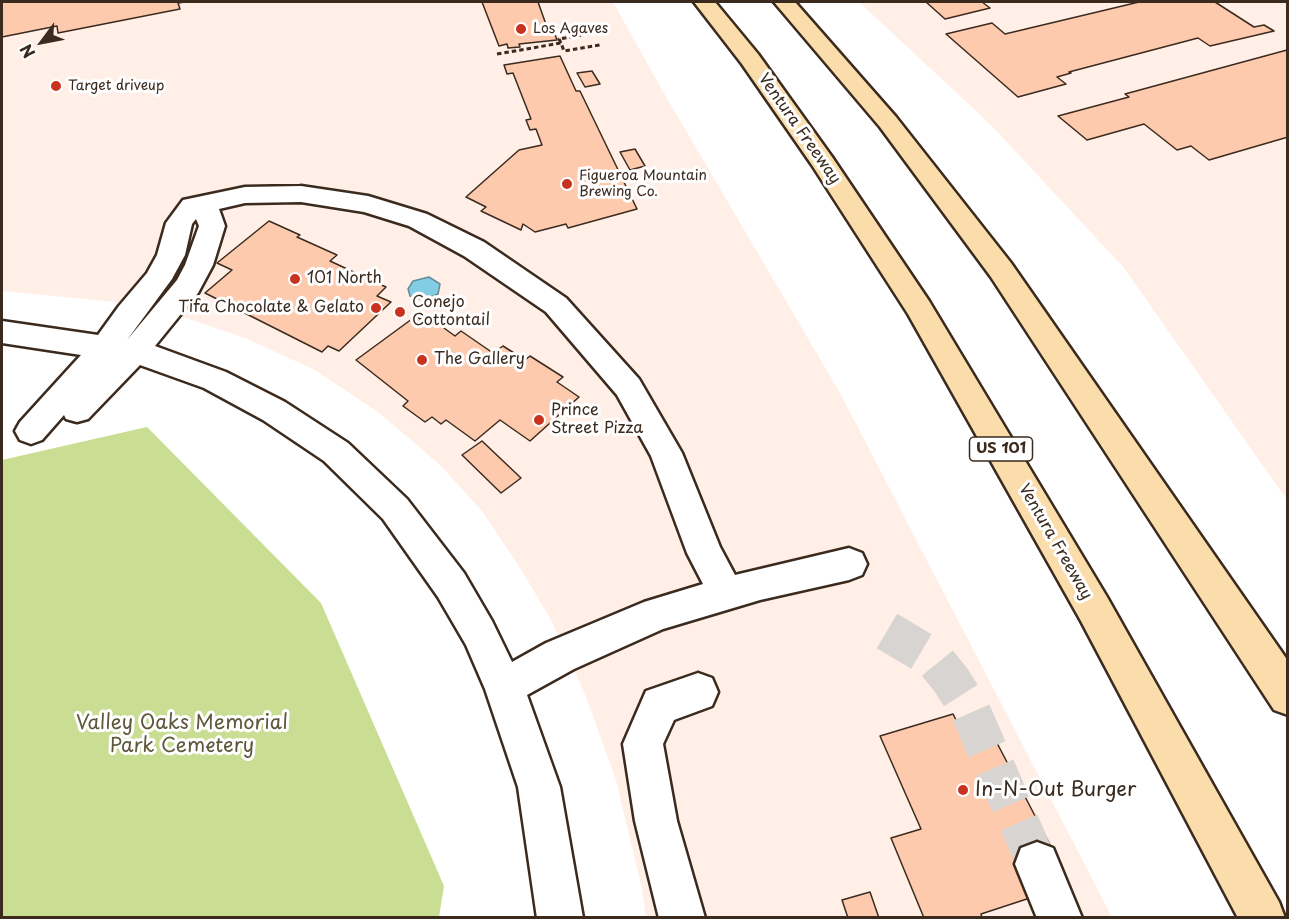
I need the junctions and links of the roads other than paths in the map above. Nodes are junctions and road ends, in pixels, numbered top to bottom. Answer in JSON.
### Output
{"nodes":[{"id":1,"x":704,"y":2,"type":"edge"},
{"id":2,"x":784,"y":2,"type":"edge"},
{"id":3,"x":2,"y":333,"type":"edge"},
{"id":4,"x":120,"y":349,"type":"junction"},
{"id":5,"x":849,"y":564,"type":"dead end"},
{"id":6,"x":726,"y":593,"type":"junction"},
{"id":7,"x":504,"y":687,"type":"junction"},
{"id":8,"x":698,"y":692,"type":"dead end"},
{"id":9,"x":1287,"y":696,"type":"edge"},
{"id":10,"x":1037,"y":864,"type":"tunnel mouth"},
{"id":11,"x":560,"y":918,"type":"edge"},
{"id":12,"x":682,"y":918,"type":"edge"},
{"id":13,"x":1060,"y":918,"type":"edge"},
{"id":14,"x":1263,"y":918,"type":"edge"}],
"edges":[{"from":1,"to":14,"type":"highway","name":"Ventura Freeway","number":"US 101"},
{"from":2,"to":9,"type":"highway"},
{"from":3,"to":4,"type":"street"},
{"from":4,"to":6,"type":"street"},
{"from":4,"to":7,"type":"street"},
{"from":5,"to":6,"type":"street"},
{"from":6,"to":7,"type":"street"},
{"from":7,"to":11,"type":"street"},
{"from":8,"to":12,"type":"street"},
{"from":10,"to":13,"type":"street"}]}
